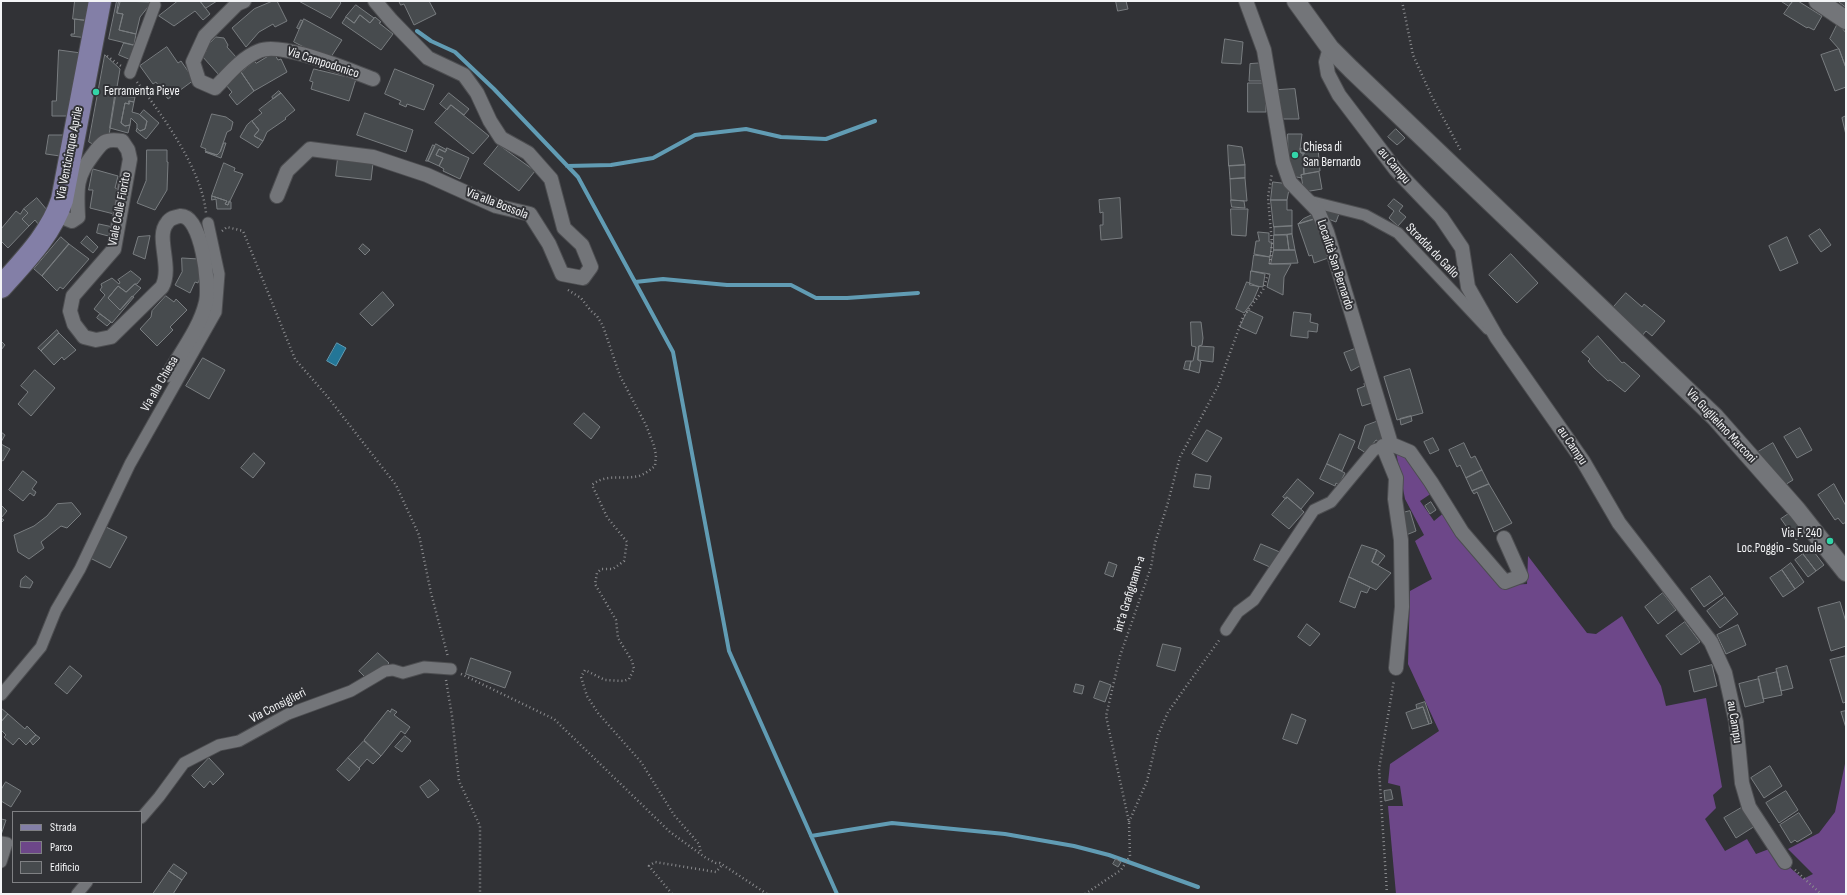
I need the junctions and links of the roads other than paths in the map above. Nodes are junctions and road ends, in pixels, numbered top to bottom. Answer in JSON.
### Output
{"nodes":[{"id":1,"x":244,"y":1,"type":"edge"},
{"id":2,"x":375,"y":1,"type":"edge"},
{"id":3,"x":1246,"y":1,"type":"edge"},
{"id":4,"x":1296,"y":1,"type":"edge"},
{"id":5,"x":1818,"y":1,"type":"edge"},
{"id":6,"x":99,"y":2,"type":"edge"},
{"id":7,"x":155,"y":5,"type":"dead end"},
{"id":8,"x":1846,"y":20,"type":"edge"},
{"id":9,"x":1330,"y":48,"type":"junction"},
{"id":10,"x":130,"y":73,"type":"road end"},
{"id":11,"x":373,"y":79,"type":"dead end"},
{"id":12,"x":277,"y":196,"type":"dead end"},
{"id":13,"x":1309,"y":201,"type":"junction"},
{"id":14,"x":57,"y":215,"type":"junction"},
{"id":15,"x":208,"y":223,"type":"road end"},
{"id":16,"x":1,"y":287,"type":"edge"},
{"id":17,"x":1497,"y":338,"type":"junction"},
{"id":18,"x":168,"y":375,"type":"dead end"},
{"id":19,"x":1387,"y":445,"type":"junction"},
{"id":20,"x":1504,"y":538,"type":"dead end"},
{"id":21,"x":1846,"y":575,"type":"edge"},
{"id":22,"x":1226,"y":630,"type":"road end"},
{"id":23,"x":1396,"y":668,"type":"road end"},
{"id":24,"x":451,"y":669,"type":"road end"},
{"id":25,"x":1,"y":695,"type":"edge"},
{"id":26,"x":142,"y":817,"type":"edge"},
{"id":27,"x":1,"y":842,"type":"edge"},
{"id":28,"x":1,"y":862,"type":"edge"},
{"id":29,"x":1785,"y":862,"type":"road end"},
{"id":30,"x":86,"y":883,"type":"edge"},
{"id":31,"x":77,"y":894,"type":"edge"}],
"edges":[{"from":1,"to":11,"type":"street","name":"Via Campodonico"},
{"from":2,"to":12,"type":"street","name":"Via alla Bossola"},
{"from":3,"to":13,"type":"street","name":"Località San Bernardo"},
{"from":4,"to":9,"type":"street"},
{"from":5,"to":8,"type":"street"},
{"from":6,"to":14,"type":"main road","name":"Via Venticinque Aprile"},
{"from":7,"to":10,"type":"street"},
{"from":9,"to":17,"type":"street","name":"au Campu"},
{"from":9,"to":21,"type":"street","name":"Via Guglielmo Marconi"},
{"from":13,"to":17,"type":"street","name":"Stradda do Gallo"},
{"from":13,"to":19,"type":"street","name":"Località San Bernardo"},
{"from":14,"to":16,"type":"main road","name":"Via Venticinque Aprile"},
{"from":14,"to":18,"type":"street","name":"Viale Colle Fiorito"},
{"from":15,"to":25,"type":"street","name":"Via alla Chiesa"},
{"from":17,"to":29,"type":"street","name":"au Campu"},
{"from":19,"to":20,"type":"street"},
{"from":19,"to":22,"type":"street"},
{"from":19,"to":23,"type":"street","name":"Località San Bernardo"},
{"from":24,"to":26,"type":"street","name":"Via Consiglieri"},
{"from":27,"to":28,"type":"street"},
{"from":30,"to":31,"type":"street"}]}
